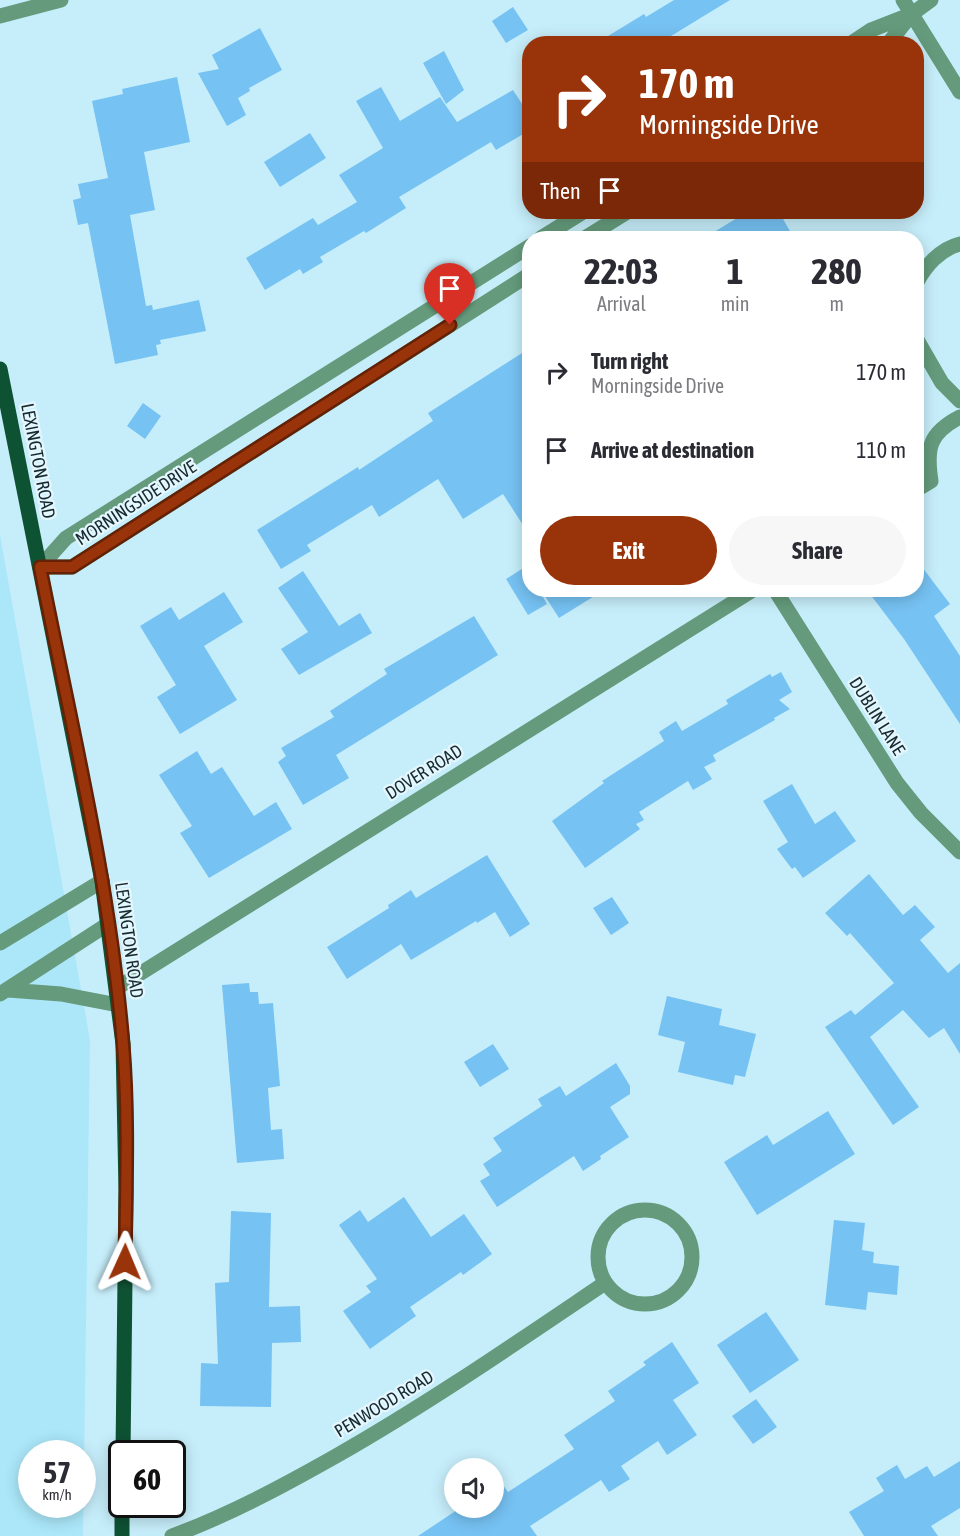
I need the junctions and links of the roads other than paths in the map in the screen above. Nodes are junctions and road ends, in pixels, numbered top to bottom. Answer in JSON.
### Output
{"nodes":[{"id":1,"x":61,"y":0,"type":"edge"},
{"id":2,"x":903,"y":0,"type":"edge"},
{"id":3,"x":931,"y":0,"type":"edge"},
{"id":4,"x":912,"y":14,"type":"junction"},
{"id":5,"x":0,"y":16,"type":"edge"},
{"id":6,"x":862,"y":36,"type":"edge"},
{"id":7,"x":894,"y":36,"type":"edge"},
{"id":8,"x":960,"y":92,"type":"edge"},
{"id":9,"x":572,"y":219,"type":"edge"},
{"id":10,"x":616,"y":219,"type":"edge"},
{"id":11,"x":553,"y":231,"type":"edge"},
{"id":12,"x":596,"y":231,"type":"edge"},
{"id":13,"x":960,"y":244,"type":"edge"},
{"id":14,"x":522,"y":251,"type":"edge"},
{"id":15,"x":924,"y":273,"type":"edge"},
{"id":16,"x":522,"y":279,"type":"edge"},
{"id":17,"x":924,"y":352,"type":"edge"},
{"id":18,"x":0,"y":369,"type":"edge"},
{"id":19,"x":960,"y":401,"type":"edge"},
{"id":20,"x":960,"y":417,"type":"edge"},
{"id":21,"x":924,"y":485,"type":"edge"},
{"id":22,"x":40,"y":567,"type":"junction"},
{"id":23,"x":742,"y":597,"type":"edge"},
{"id":24,"x":779,"y":597,"type":"edge"},
{"id":25,"x":960,"y":852,"type":"edge"},
{"id":26,"x":102,"y":881,"type":"junction"},
{"id":27,"x":108,"y":924,"type":"junction"},
{"id":28,"x":0,"y":943,"type":"edge"},
{"id":29,"x":117,"y":988,"type":"junction"},
{"id":30,"x":4,"y":992,"type":"edge"},
{"id":31,"x":118,"y":1005,"type":"junction"},
{"id":32,"x":605,"y":1283,"type":"junction"},
{"id":33,"x":123,"y":1440,"type":"edge"},
{"id":34,"x":122,"y":1518,"type":"edge"},
{"id":35,"x":122,"y":1536,"type":"edge"},
{"id":36,"x":172,"y":1536,"type":"edge"}],
"edges":[{"from":1,"to":5,"type":"street"},
{"from":2,"to":4,"type":"street"},
{"from":3,"to":4,"type":"street"},
{"from":4,"to":6,"type":"street"},
{"from":4,"to":7,"type":"street"},
{"from":4,"to":8,"type":"street"},
{"from":9,"to":11,"type":"street"},
{"from":10,"to":12,"type":"street"},
{"from":13,"to":15,"type":"street"},
{"from":14,"to":22,"type":"street","name":"MORNINGSIDE DRIVE"},
{"from":16,"to":22,"type":"street","name":"MORNINGSIDE DRIVE"},
{"from":17,"to":19,"type":"street"},
{"from":18,"to":22,"type":"main road","name":"LEXINGTON ROAD"},
{"from":20,"to":21,"type":"street"},
{"from":22,"to":26,"type":"main road","name":"LEXINGTON ROAD"},
{"from":23,"to":29,"type":"street","name":"DOVER ROAD"},
{"from":24,"to":25,"type":"street","name":"DUBLIN LANE"},
{"from":26,"to":27,"type":"main road","name":"LEXINGTON ROAD"},
{"from":26,"to":28,"type":"street"},
{"from":27,"to":29,"type":"main road","name":"LEXINGTON ROAD"},
{"from":27,"to":30,"type":"street"},
{"from":29,"to":31,"type":"main road","name":"LEXINGTON ROAD"},
{"from":30,"to":31,"type":"street"},
{"from":31,"to":33,"type":"main road","name":"LEXINGTON ROAD"},
{"from":32,"to":32,"type":"street"},
{"from":32,"to":36,"type":"street","name":"PENWOOD ROAD"},
{"from":34,"to":35,"type":"main road"}]}
